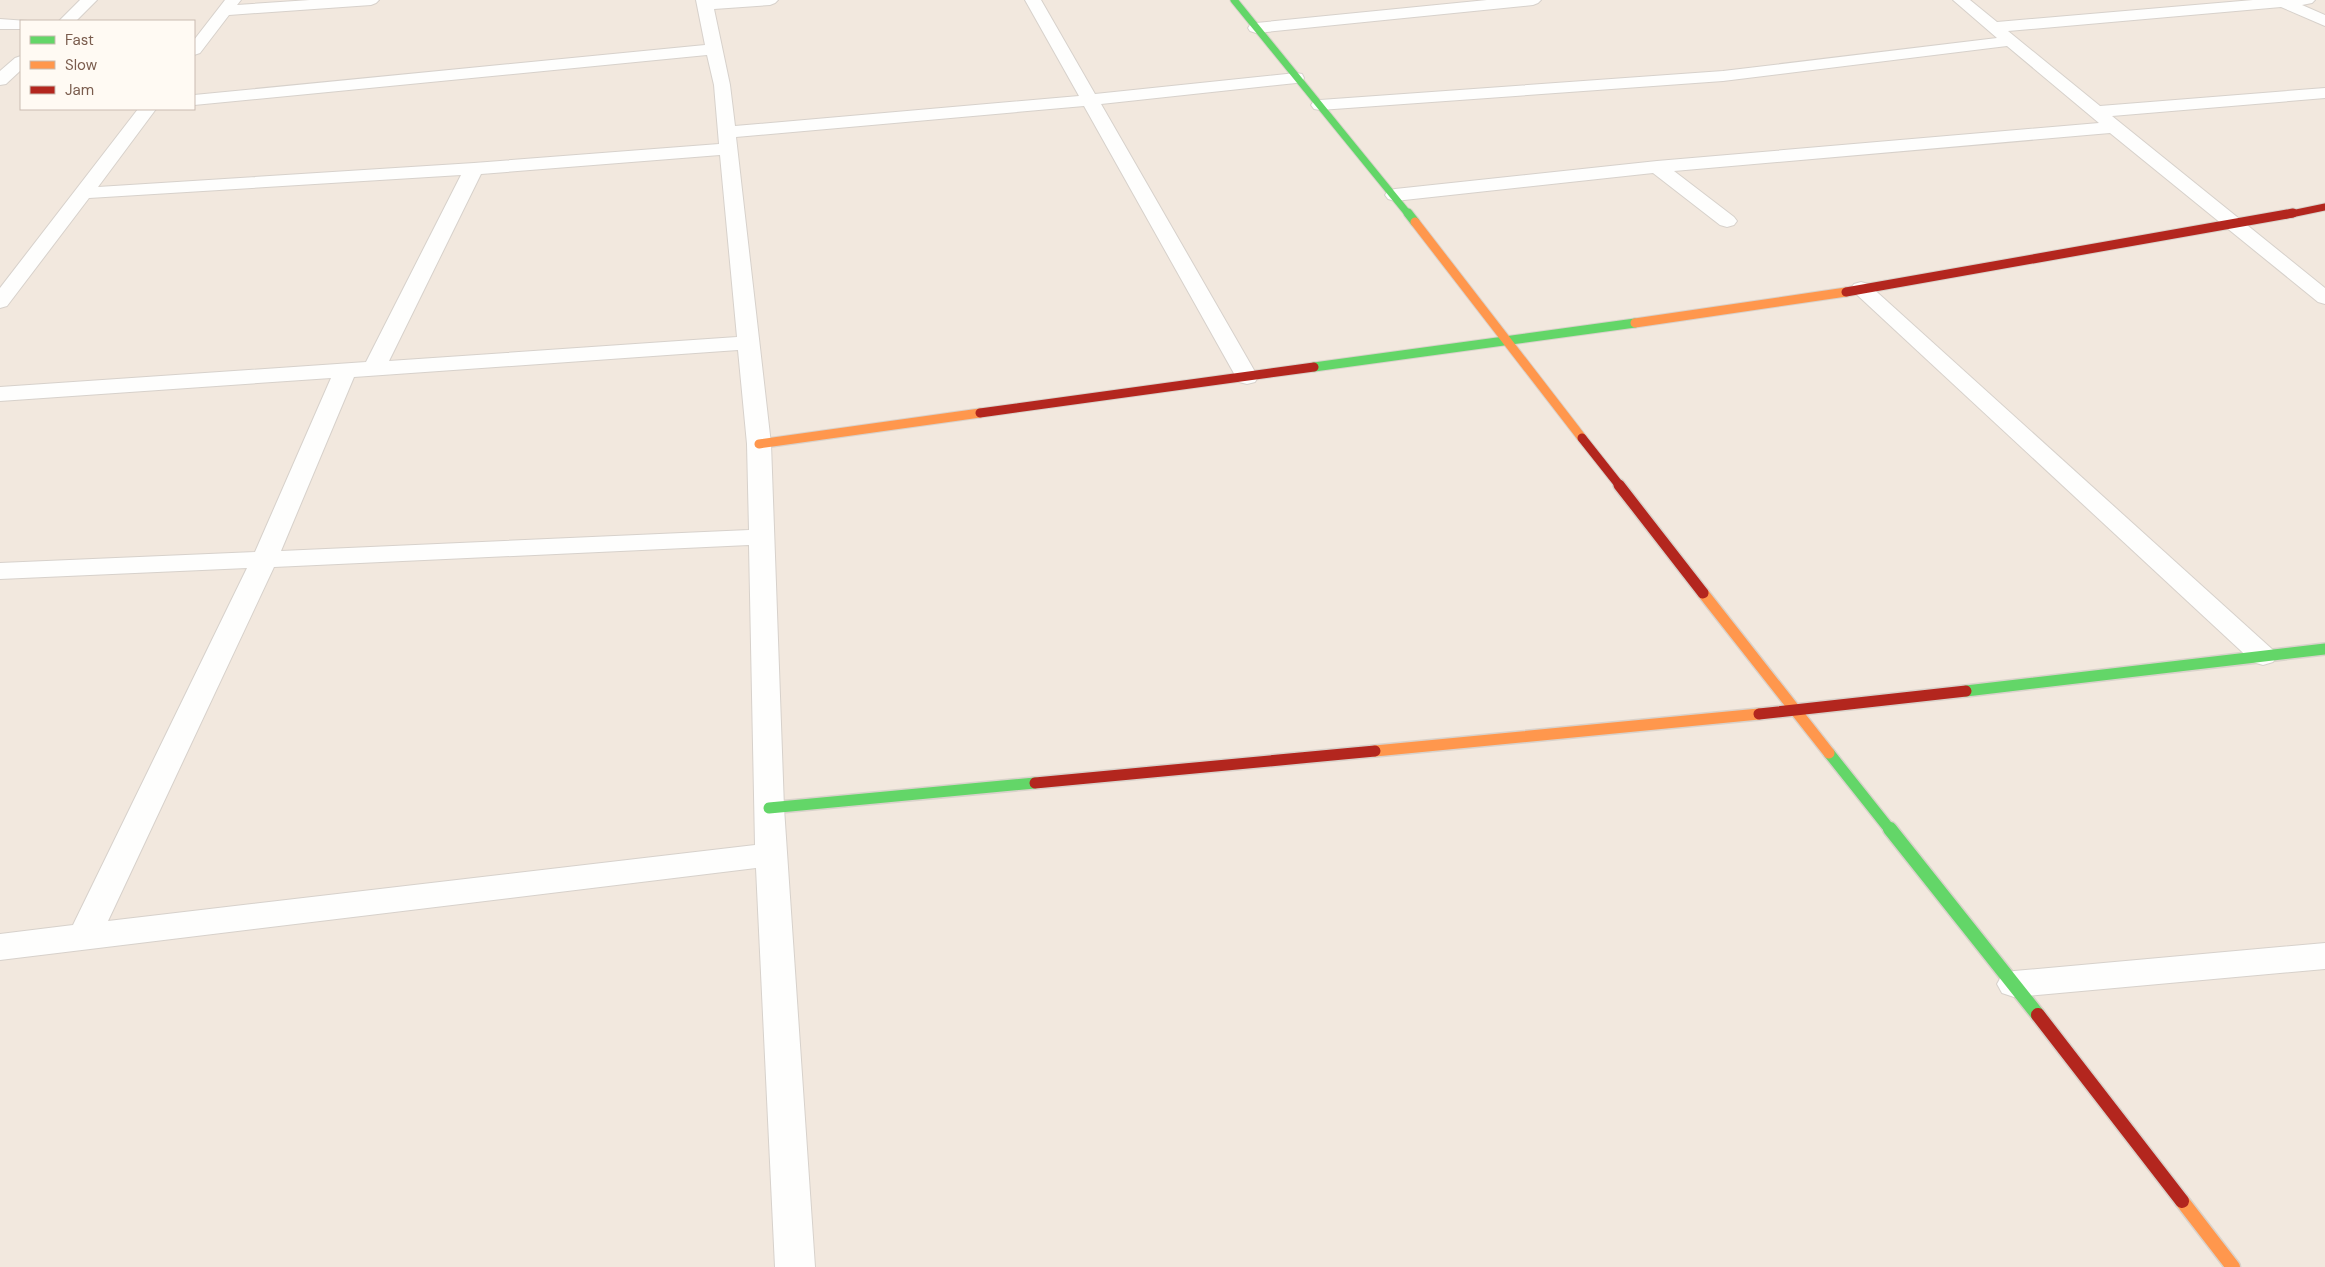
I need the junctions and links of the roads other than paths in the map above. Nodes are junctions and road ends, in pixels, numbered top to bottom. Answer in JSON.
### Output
{"nodes":[{"id":1,"x":89,"y":0,"type":"edge"},
{"id":2,"x":371,"y":0,"type":"edge"},
{"id":3,"x":770,"y":0,"type":"edge"},
{"id":4,"x":1033,"y":0,"type":"edge"},
{"id":5,"x":1234,"y":0,"type":"edge"},
{"id":6,"x":1533,"y":0,"type":"edge"},
{"id":7,"x":1961,"y":0,"type":"edge"},
{"id":8,"x":2307,"y":0,"type":"edge"},
{"id":9,"x":2282,"y":1,"type":"edge"},
{"id":10,"x":704,"y":2,"type":"edge"},
{"id":11,"x":1424,"y":5,"type":"edge"},
{"id":12,"x":229,"y":6,"type":"edge"},
{"id":13,"x":68,"y":20,"type":"edge"},
{"id":14,"x":2325,"y":21,"type":"edge"},
{"id":15,"x":0,"y":24,"type":"edge"},
{"id":16,"x":20,"y":24,"type":"edge"},
{"id":17,"x":1994,"y":27,"type":"junction"},
{"id":18,"x":1256,"y":28,"type":"junction"},
{"id":19,"x":2012,"y":41,"type":"junction"},
{"id":20,"x":195,"y":49,"type":"edge"},
{"id":21,"x":714,"y":49,"type":"junction"},
{"id":22,"x":20,"y":62,"type":"edge"},
{"id":23,"x":1296,"y":78,"type":"junction"},
{"id":24,"x":0,"y":80,"type":"edge"},
{"id":25,"x":2325,"y":93,"type":"edge"},
{"id":26,"x":195,"y":100,"type":"edge"},
{"id":27,"x":1089,"y":100,"type":"junction"},
{"id":28,"x":1320,"y":105,"type":"junction"},
{"id":29,"x":146,"y":110,"type":"edge"},
{"id":30,"x":2096,"y":112,"type":"junction"},
{"id":31,"x":2114,"y":127,"type":"junction"},
{"id":32,"x":729,"y":140,"type":"junction"},
{"id":33,"x":1657,"y":167,"type":"junction"},
{"id":34,"x":474,"y":169,"type":"junction"},
{"id":35,"x":85,"y":192,"type":"junction"},
{"id":36,"x":1395,"y":195,"type":"junction"},
{"id":37,"x":2325,"y":207,"type":"edge"},
{"id":38,"x":1728,"y":221,"type":"dead end"},
{"id":39,"x":2232,"y":225,"type":"junction"},
{"id":40,"x":1861,"y":288,"type":"junction"},
{"id":41,"x":2325,"y":298,"type":"edge"},
{"id":42,"x":0,"y":302,"type":"edge"},
{"id":43,"x":1506,"y":342,"type":"junction"},
{"id":44,"x":748,"y":343,"type":"junction"},
{"id":45,"x":375,"y":367,"type":"junction"},
{"id":46,"x":346,"y":369,"type":"junction"},
{"id":47,"x":1248,"y":377,"type":"junction"},
{"id":48,"x":0,"y":394,"type":"edge"},
{"id":49,"x":759,"y":444,"type":"junction"},
{"id":50,"x":760,"y":537,"type":"junction"},
{"id":51,"x":265,"y":558,"type":"junction"},
{"id":52,"x":0,"y":571,"type":"edge"},
{"id":53,"x":2325,"y":649,"type":"edge"},
{"id":54,"x":2263,"y":656,"type":"junction"},
{"id":55,"x":1795,"y":711,"type":"junction"},
{"id":56,"x":769,"y":808,"type":"junction"},
{"id":57,"x":773,"y":854,"type":"junction"},
{"id":58,"x":84,"y":938,"type":"junction"},
{"id":59,"x":0,"y":947,"type":"edge"},
{"id":60,"x":2325,"y":956,"type":"edge"},
{"id":61,"x":2014,"y":984,"type":"junction"},
{"id":62,"x":795,"y":1267,"type":"edge"},
{"id":63,"x":2233,"y":1267,"type":"edge"}],
"edges":[{"from":1,"to":13,"type":"street"},
{"from":2,"to":12,"type":"street"},
{"from":3,"to":10,"type":"street"},
{"from":4,"to":27,"type":"street"},
{"from":5,"to":18,"type":"street"},
{"from":6,"to":11,"type":"street"},
{"from":7,"to":17,"type":"street"},
{"from":8,"to":9,"type":"street"},
{"from":9,"to":14,"type":"street"},
{"from":9,"to":17,"type":"street"},
{"from":10,"to":21,"type":"street"},
{"from":11,"to":18,"type":"street"},
{"from":12,"to":20,"type":"street"},
{"from":15,"to":16,"type":"street"},
{"from":17,"to":19,"type":"street"},
{"from":18,"to":23,"type":"street"},
{"from":19,"to":28,"type":"street"},
{"from":19,"to":30,"type":"street"},
{"from":21,"to":26,"type":"street"},
{"from":21,"to":32,"type":"street"},
{"from":22,"to":24,"type":"street"},
{"from":23,"to":27,"type":"street"},
{"from":23,"to":28,"type":"street"},
{"from":25,"to":30,"type":"street"},
{"from":27,"to":32,"type":"street"},
{"from":27,"to":47,"type":"street"},
{"from":28,"to":36,"type":"street"},
{"from":29,"to":35,"type":"street"},
{"from":30,"to":31,"type":"street"},
{"from":31,"to":33,"type":"street"},
{"from":31,"to":39,"type":"street"},
{"from":32,"to":34,"type":"street"},
{"from":32,"to":44,"type":"street"},
{"from":33,"to":36,"type":"street"},
{"from":33,"to":38,"type":"street"},
{"from":34,"to":35,"type":"street"},
{"from":34,"to":45,"type":"street"},
{"from":35,"to":42,"type":"street"},
{"from":36,"to":43,"type":"street"},
{"from":37,"to":39,"type":"street"},
{"from":39,"to":40,"type":"street"},
{"from":39,"to":41,"type":"street"},
{"from":40,"to":43,"type":"street"},
{"from":40,"to":54,"type":"street"},
{"from":43,"to":47,"type":"street"},
{"from":43,"to":55,"type":"street"},
{"from":44,"to":45,"type":"street"},
{"from":44,"to":49,"type":"street"},
{"from":45,"to":46,"type":"street"},
{"from":46,"to":48,"type":"street"},
{"from":46,"to":51,"type":"street"},
{"from":47,"to":49,"type":"street"},
{"from":49,"to":50,"type":"street"},
{"from":50,"to":51,"type":"street"},
{"from":50,"to":56,"type":"street"},
{"from":51,"to":52,"type":"street"},
{"from":51,"to":58,"type":"street"},
{"from":53,"to":54,"type":"street"},
{"from":54,"to":55,"type":"street"},
{"from":55,"to":56,"type":"street"},
{"from":55,"to":61,"type":"street"},
{"from":56,"to":57,"type":"street"},
{"from":57,"to":58,"type":"street"},
{"from":57,"to":62,"type":"street"},
{"from":58,"to":59,"type":"street"},
{"from":60,"to":61,"type":"street"},
{"from":61,"to":63,"type":"street"}]}
